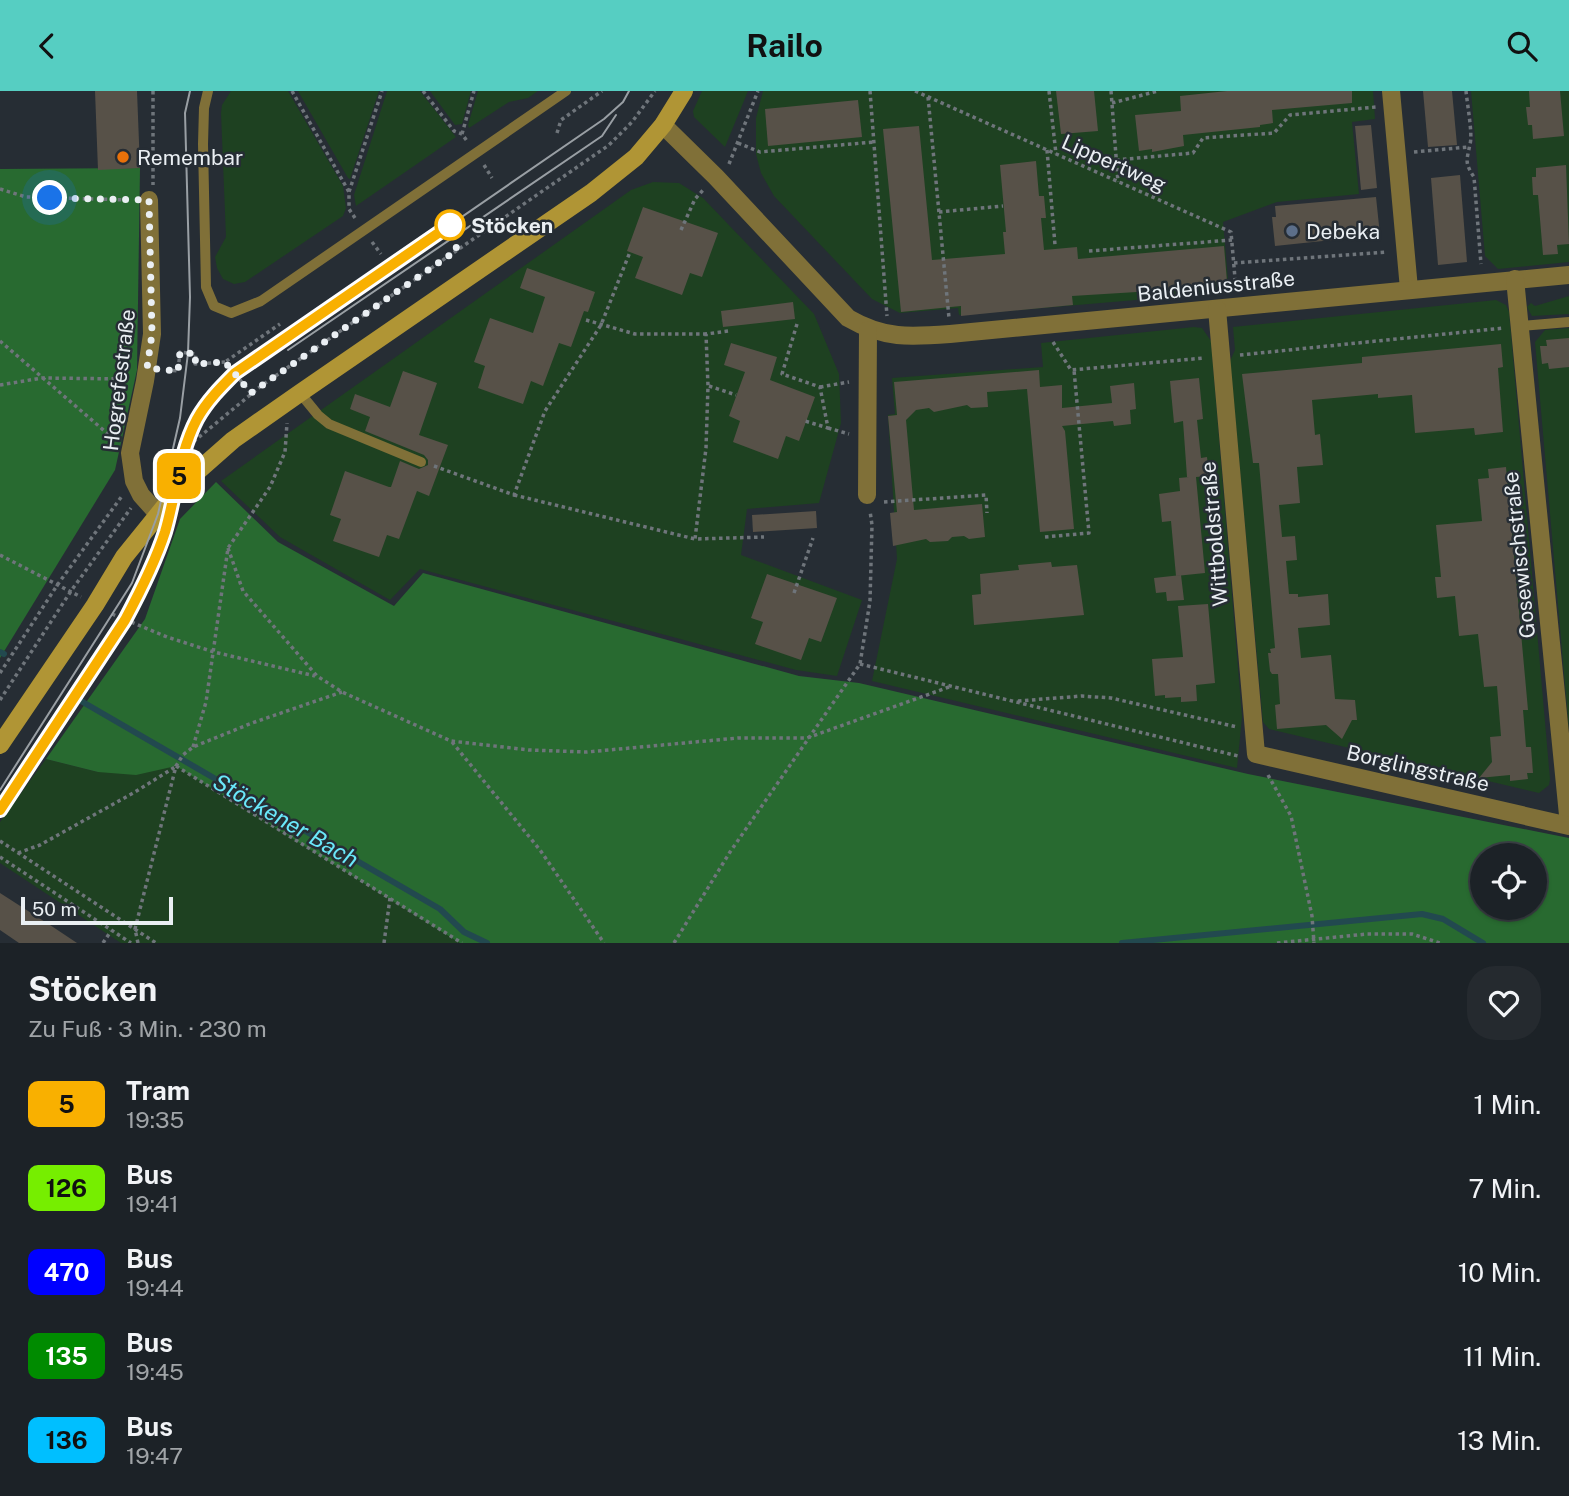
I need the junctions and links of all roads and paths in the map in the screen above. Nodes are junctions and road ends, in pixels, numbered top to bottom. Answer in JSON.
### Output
{"nodes":[{"id":1,"x":153,"y":91,"type":"edge"},
{"id":2,"x":208,"y":91,"type":"edge"},
{"id":3,"x":292,"y":91,"type":"edge"},
{"id":4,"x":382,"y":91,"type":"edge"},
{"id":5,"x":423,"y":91,"type":"edge"},
{"id":6,"x":474,"y":91,"type":"edge"},
{"id":7,"x":566,"y":91,"type":"edge"},
{"id":8,"x":602,"y":91,"type":"edge"},
{"id":9,"x":655,"y":91,"type":"edge"},
{"id":10,"x":684,"y":91,"type":"edge"},
{"id":11,"x":758,"y":91,"type":"edge"},
{"id":12,"x":870,"y":91,"type":"edge"},
{"id":13,"x":915,"y":91,"type":"edge"},
{"id":14,"x":1049,"y":91,"type":"edge"},
{"id":15,"x":1111,"y":91,"type":"edge"},
{"id":16,"x":1158,"y":91,"type":"edge"},
{"id":17,"x":1466,"y":91,"type":"edge"},
{"id":18,"x":555,"y":95,"type":"edge"},
{"id":19,"x":928,"y":97,"type":"junction"},
{"id":20,"x":1391,"y":98,"type":"edge"},
{"id":21,"x":1112,"y":103,"type":"junction"},
{"id":22,"x":663,"y":125,"type":"junction"},
{"id":23,"x":557,"y":133,"type":"dead end"},
{"id":24,"x":462,"y":134,"type":"junction"},
{"id":25,"x":874,"y":142,"type":"junction"},
{"id":26,"x":738,"y":143,"type":"junction"},
{"id":27,"x":1468,"y":147,"type":"junction"},
{"id":28,"x":1046,"y":150,"type":"junction"},
{"id":29,"x":476,"y":153,"type":"junction"},
{"id":30,"x":1396,"y":153,"type":"junction"},
{"id":31,"x":1056,"y":154,"type":"junction"},
{"id":32,"x":1116,"y":160,"type":"junction"},
{"id":33,"x":716,"y":177,"type":"junction"},
{"id":34,"x":1118,"y":182,"type":"junction"},
{"id":35,"x":0,"y":189,"type":"edge"},
{"id":36,"x":349,"y":192,"type":"junction"},
{"id":37,"x":149,"y":200,"type":"junction"},
{"id":38,"x":1003,"y":206,"type":"dead end"},
{"id":39,"x":939,"y":212,"type":"junction"},
{"id":40,"x":364,"y":230,"type":"junction"},
{"id":41,"x":681,"y":230,"type":"dead end"},
{"id":42,"x":1232,"y":240,"type":"junction"},
{"id":43,"x":1055,"y":245,"type":"dead end"},
{"id":44,"x":1406,"y":250,"type":"junction"},
{"id":45,"x":1088,"y":251,"type":"dead end"},
{"id":46,"x":630,"y":252,"type":"dead end"},
{"id":47,"x":1234,"y":263,"type":"junction"},
{"id":48,"x":1569,"y":275,"type":"edge"},
{"id":49,"x":1515,"y":279,"type":"junction"},
{"id":50,"x":1483,"y":282,"type":"junction"},
{"id":51,"x":1409,"y":289,"type":"junction"},
{"id":52,"x":1237,"y":307,"type":"junction"},
{"id":53,"x":1217,"y":310,"type":"junction"},
{"id":54,"x":586,"y":320,"type":"dead end"},
{"id":55,"x":1569,"y":322,"type":"edge"},
{"id":56,"x":280,"y":324,"type":"dead end"},
{"id":57,"x":797,"y":324,"type":"dead end"},
{"id":58,"x":601,"y":325,"type":"junction"},
{"id":59,"x":1042,"y":325,"type":"junction"},
{"id":60,"x":1520,"y":326,"type":"junction"},
{"id":61,"x":868,"y":330,"type":"junction"},
{"id":62,"x":728,"y":331,"type":"dead end"},
{"id":63,"x":706,"y":334,"type":"junction"},
{"id":64,"x":889,"y":334,"type":"junction"},
{"id":65,"x":950,"y":334,"type":"junction"},
{"id":66,"x":0,"y":341,"type":"edge"},
{"id":67,"x":1221,"y":356,"type":"junction"},
{"id":68,"x":225,"y":362,"type":"junction"},
{"id":69,"x":1074,"y":370,"type":"junction"},
{"id":70,"x":146,"y":375,"type":"junction"},
{"id":71,"x":42,"y":378,"type":"junction"},
{"id":72,"x":868,"y":380,"type":"junction"},
{"id":73,"x":0,"y":385,"type":"edge"},
{"id":74,"x":708,"y":386,"type":"junction"},
{"id":75,"x":820,"y":387,"type":"junction"},
{"id":76,"x":251,"y":393,"type":"junction"},
{"id":77,"x":300,"y":393,"type":"junction"},
{"id":78,"x":736,"y":395,"type":"dead end"},
{"id":79,"x":276,"y":409,"type":"junction"},
{"id":80,"x":806,"y":421,"type":"dead end"},
{"id":81,"x":130,"y":453,"type":"junction"},
{"id":82,"x":421,"y":461,"type":"joint"},
{"id":83,"x":138,"y":488,"type":"junction"},
{"id":84,"x":514,"y":495,"type":"junction"},
{"id":85,"x":868,"y":499,"type":"junction"},
{"id":86,"x":987,"y":513,"type":"dead end"},
{"id":87,"x":158,"y":514,"type":"junction"},
{"id":88,"x":764,"y":537,"type":"dead end"},
{"id":89,"x":1045,"y":537,"type":"dead end"},
{"id":90,"x":813,"y":538,"type":"dead end"},
{"id":91,"x":695,"y":539,"type":"junction"},
{"id":92,"x":228,"y":548,"type":"junction"},
{"id":93,"x":0,"y":555,"type":"edge"},
{"id":94,"x":58,"y":584,"type":"junction"},
{"id":95,"x":71,"y":591,"type":"junction"},
{"id":96,"x":794,"y":593,"type":"dead end"},
{"id":97,"x":140,"y":625,"type":"dead end"},
{"id":98,"x":214,"y":652,"type":"junction"},
{"id":99,"x":860,"y":664,"type":"junction"},
{"id":100,"x":0,"y":673,"type":"edge"},
{"id":101,"x":317,"y":676,"type":"junction"},
{"id":102,"x":949,"y":687,"type":"junction"},
{"id":103,"x":342,"y":692,"type":"junction"},
{"id":104,"x":0,"y":700,"type":"edge"},
{"id":105,"x":1012,"y":701,"type":"junction"},
{"id":106,"x":1254,"y":731,"type":"junction"},
{"id":107,"x":807,"y":738,"type":"junction"},
{"id":108,"x":450,"y":741,"type":"junction"},
{"id":109,"x":0,"y":745,"type":"edge"},
{"id":110,"x":193,"y":747,"type":"junction"},
{"id":111,"x":1256,"y":754,"type":"junction"},
{"id":112,"x":176,"y":766,"type":"junction"},
{"id":113,"x":1569,"y":826,"type":"edge"},
{"id":114,"x":0,"y":841,"type":"edge"},
{"id":115,"x":18,"y":853,"type":"junction"},
{"id":116,"x":0,"y":857,"type":"edge"},
{"id":117,"x":390,"y":898,"type":"junction"},
{"id":118,"x":135,"y":929,"type":"junction"},
{"id":119,"x":111,"y":930,"type":"junction"},
{"id":120,"x":1314,"y":941,"type":"edge"},
{"id":121,"x":103,"y":943,"type":"edge"},
{"id":122,"x":131,"y":943,"type":"edge"},
{"id":123,"x":138,"y":943,"type":"edge"},
{"id":124,"x":156,"y":943,"type":"edge"},
{"id":125,"x":384,"y":943,"type":"edge"},
{"id":126,"x":462,"y":943,"type":"edge"},
{"id":127,"x":604,"y":943,"type":"edge"},
{"id":128,"x":674,"y":943,"type":"edge"},
{"id":129,"x":1277,"y":943,"type":"edge"},
{"id":130,"x":1440,"y":943,"type":"edge"}],
"edges":[{"from":1,"to":37,"type":"path"},
{"from":2,"to":40,"type":"lane"},
{"from":3,"to":36,"type":"path"},
{"from":4,"to":36,"type":"path"},
{"from":5,"to":24,"type":"path"},
{"from":6,"to":24,"type":"path"},
{"from":7,"to":18,"type":"lane"},
{"from":8,"to":23,"type":"path"},
{"from":9,"to":76,"type":"path"},
{"from":10,"to":22,"type":"street"},
{"from":11,"to":26,"type":"path"},
{"from":12,"to":25,"type":"path"},
{"from":13,"to":19,"type":"path","name":"Lippertweg"},
{"from":14,"to":31,"type":"path"},
{"from":15,"to":21,"type":"path"},
{"from":16,"to":21,"type":"path"},
{"from":17,"to":27,"type":"path"},
{"from":18,"to":29,"type":"lane"},
{"from":19,"to":28,"type":"path","name":"Lippertweg"},
{"from":19,"to":39,"type":"path"},
{"from":20,"to":30,"type":"street"},
{"from":20,"to":32,"type":"path"},
{"from":21,"to":32,"type":"path"},
{"from":22,"to":33,"type":"street","name":"Baldeniusstraße"},
{"from":22,"to":77,"type":"street"},
{"from":24,"to":29,"type":"path"},
{"from":25,"to":26,"type":"path"},
{"from":25,"to":64,"type":"path"},
{"from":26,"to":33,"type":"path"},
{"from":27,"to":30,"type":"path"},
{"from":27,"to":50,"type":"path"},
{"from":28,"to":31,"type":"path","name":"Lippertweg"},
{"from":28,"to":43,"type":"path"},
{"from":29,"to":40,"type":"lane"},
{"from":30,"to":44,"type":"street"},
{"from":31,"to":34,"type":"path","name":"Lippertweg"},
{"from":32,"to":34,"type":"path"},
{"from":33,"to":41,"type":"path"},
{"from":33,"to":61,"type":"street","name":"Baldeniusstraße"},
{"from":34,"to":42,"type":"path","name":"Lippertweg"},
{"from":35,"to":37,"type":"path"},
{"from":36,"to":40,"type":"path"},
{"from":37,"to":70,"type":"street","name":"Hogrefestraße"},
{"from":38,"to":39,"type":"path"},
{"from":39,"to":65,"type":"path"},
{"from":42,"to":45,"type":"path"},
{"from":42,"to":47,"type":"path"},
{"from":44,"to":47,"type":"path"},
{"from":44,"to":51,"type":"street"},
{"from":46,"to":58,"type":"path"},
{"from":47,"to":52,"type":"path"},
{"from":48,"to":49,"type":"street","name":"Baldeniusstraße"},
{"from":49,"to":50,"type":"street","name":"Baldeniusstraße"},
{"from":49,"to":60,"type":"street","name":"Gosewischstraße"},
{"from":50,"to":51,"type":"street","name":"Baldeniusstraße"},
{"from":51,"to":52,"type":"street","name":"Baldeniusstraße"},
{"from":52,"to":53,"type":"street","name":"Baldeniusstraße"},
{"from":53,"to":59,"type":"street","name":"Baldeniusstraße"},
{"from":53,"to":67,"type":"street","name":"Wittboldstraße"},
{"from":54,"to":58,"type":"path"},
{"from":55,"to":60,"type":"lane"},
{"from":56,"to":68,"type":"path"},
{"from":57,"to":75,"type":"path"},
{"from":58,"to":63,"type":"path"},
{"from":58,"to":84,"type":"path"},
{"from":59,"to":65,"type":"street","name":"Baldeniusstraße"},
{"from":59,"to":69,"type":"path"},
{"from":60,"to":67,"type":"path"},
{"from":60,"to":113,"type":"street","name":"Gosewischstraße"},
{"from":61,"to":64,"type":"street","name":"Baldeniusstraße"},
{"from":61,"to":72,"type":"street"},
{"from":62,"to":63,"type":"path"},
{"from":63,"to":74,"type":"path"},
{"from":64,"to":65,"type":"street","name":"Baldeniusstraße"},
{"from":66,"to":71,"type":"path"},
{"from":67,"to":69,"type":"path"},
{"from":67,"to":106,"type":"street","name":"Wittboldstraße"},
{"from":68,"to":70,"type":"path"},
{"from":68,"to":76,"type":"path"},
{"from":69,"to":89,"type":"path"},
{"from":70,"to":71,"type":"path"},
{"from":70,"to":81,"type":"street","name":"Hogrefestraße"},
{"from":71,"to":73,"type":"path"},
{"from":71,"to":81,"type":"path"},
{"from":72,"to":75,"type":"path"},
{"from":72,"to":85,"type":"street"},
{"from":74,"to":78,"type":"path"},
{"from":74,"to":91,"type":"path"},
{"from":75,"to":80,"type":"path"},
{"from":76,"to":83,"type":"path"},
{"from":77,"to":79,"type":"street"},
{"from":77,"to":82,"type":"lane"},
{"from":79,"to":87,"type":"street"},
{"from":79,"to":92,"type":"path"},
{"from":81,"to":83,"type":"street","name":"Hogrefestraße"},
{"from":82,"to":84,"type":"path"},
{"from":83,"to":87,"type":"street"},
{"from":83,"to":94,"type":"path"},
{"from":83,"to":95,"type":"path"},
{"from":84,"to":91,"type":"path"},
{"from":85,"to":86,"type":"path"},
{"from":85,"to":99,"type":"path"},
{"from":87,"to":109,"type":"street"},
{"from":88,"to":91,"type":"path"},
{"from":90,"to":96,"type":"path"},
{"from":92,"to":98,"type":"path"},
{"from":92,"to":101,"type":"path"},
{"from":93,"to":94,"type":"path"},
{"from":94,"to":95,"type":"path"},
{"from":94,"to":100,"type":"path"},
{"from":95,"to":104,"type":"path"},
{"from":97,"to":98,"type":"path"},
{"from":98,"to":101,"type":"path"},
{"from":98,"to":110,"type":"path"},
{"from":99,"to":102,"type":"path"},
{"from":99,"to":107,"type":"path"},
{"from":101,"to":103,"type":"path"},
{"from":102,"to":105,"type":"path"},
{"from":102,"to":107,"type":"path"},
{"from":103,"to":108,"type":"path"},
{"from":103,"to":110,"type":"path"},
{"from":105,"to":106,"type":"path"},
{"from":105,"to":111,"type":"path"},
{"from":106,"to":111,"type":"street","name":"Wittboldstraße"},
{"from":107,"to":108,"type":"path"},
{"from":107,"to":128,"type":"path"},
{"from":108,"to":127,"type":"path"},
{"from":110,"to":112,"type":"path"},
{"from":111,"to":113,"type":"street","name":"Borglingstraße"},
{"from":111,"to":120,"type":"path"},
{"from":112,"to":115,"type":"path"},
{"from":112,"to":117,"type":"path"},
{"from":112,"to":118,"type":"path"},
{"from":114,"to":115,"type":"path"},
{"from":115,"to":118,"type":"path"},
{"from":116,"to":119,"type":"path"},
{"from":117,"to":125,"type":"path"},
{"from":117,"to":126,"type":"path"},
{"from":118,"to":123,"type":"path"},
{"from":118,"to":124,"type":"path"},
{"from":119,"to":121,"type":"path"},
{"from":119,"to":122,"type":"path"},
{"from":120,"to":129,"type":"path"},
{"from":120,"to":130,"type":"path"}]}
